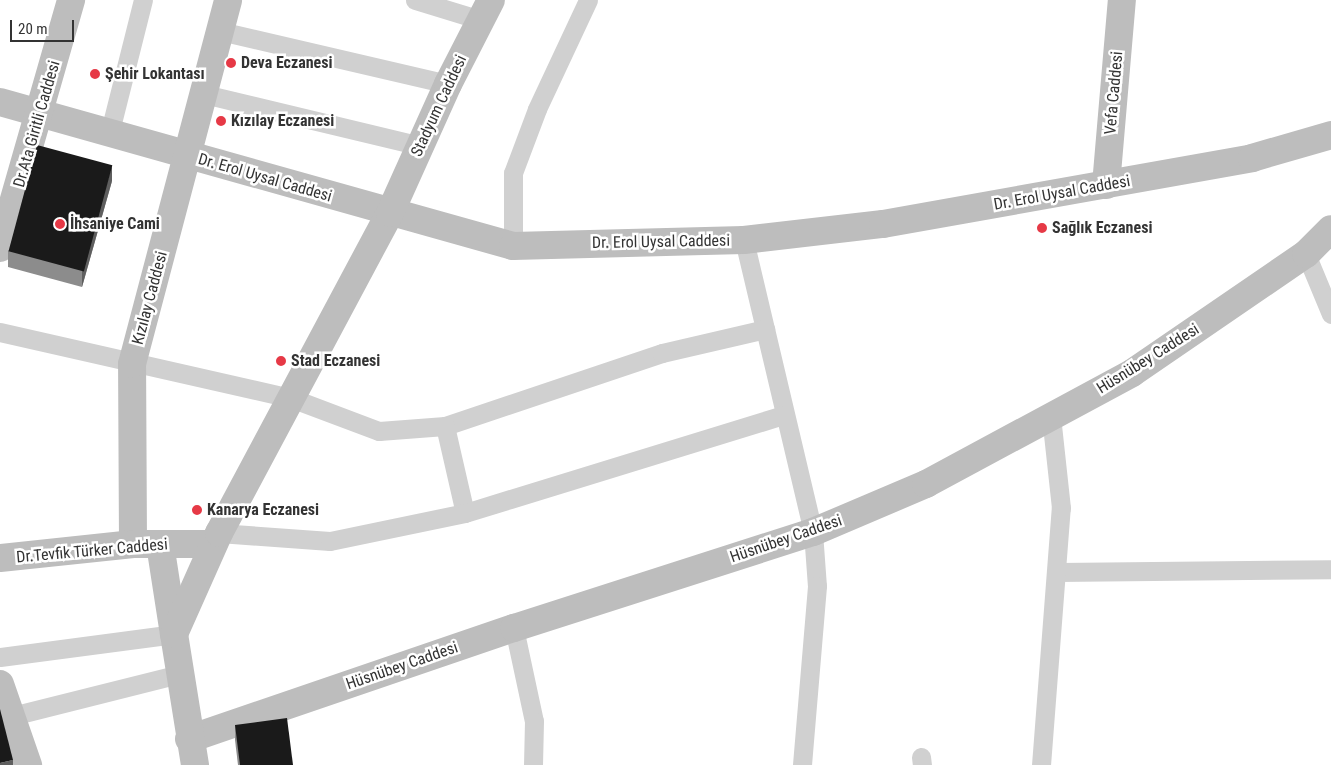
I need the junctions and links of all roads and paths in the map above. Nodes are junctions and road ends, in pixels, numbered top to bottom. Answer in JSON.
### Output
{"nodes":[{"id":1,"x":71,"y":0,"type":"edge"},
{"id":2,"x":143,"y":0,"type":"edge"},
{"id":3,"x":228,"y":0,"type":"edge"},
{"id":4,"x":415,"y":0,"type":"edge"},
{"id":5,"x":588,"y":0,"type":"edge"},
{"id":6,"x":1122,"y":0,"type":"edge"},
{"id":7,"x":486,"y":10,"type":"edge"},
{"id":8,"x":220,"y":31,"type":"junction"},
{"id":9,"x":448,"y":84,"type":"junction"},
{"id":10,"x":204,"y":94,"type":"junction"},
{"id":11,"x":0,"y":102,"type":"edge"},
{"id":12,"x":41,"y":113,"type":"junction"},
{"id":13,"x":110,"y":131,"type":"junction"},
{"id":14,"x":1331,"y":135,"type":"edge"},
{"id":15,"x":420,"y":146,"type":"junction"},
{"id":16,"x":188,"y":156,"type":"junction"},
{"id":17,"x":1106,"y":185,"type":"junction"},
{"id":18,"x":390,"y":213,"type":"junction"},
{"id":19,"x":1331,"y":229,"type":"edge"},
{"id":20,"x":744,"y":240,"type":"junction"},
{"id":21,"x":513,"y":246,"type":"junction"},
{"id":22,"x":0,"y":248,"type":"edge"},
{"id":23,"x":1306,"y":254,"type":"junction"},
{"id":24,"x":1331,"y":314,"type":"edge"},
{"id":25,"x":765,"y":329,"type":"junction"},
{"id":26,"x":0,"y":332,"type":"edge"},
{"id":27,"x":132,"y":364,"type":"junction"},
{"id":28,"x":291,"y":398,"type":"junction"},
{"id":29,"x":784,"y":415,"type":"junction"},
{"id":30,"x":1051,"y":416,"type":"junction"},
{"id":31,"x":446,"y":426,"type":"junction"},
{"id":32,"x":465,"y":513,"type":"junction"},
{"id":33,"x":813,"y":532,"type":"junction"},
{"id":34,"x":216,"y":539,"type":"junction"},
{"id":35,"x":133,"y":544,"type":"junction"},
{"id":36,"x":160,"y":544,"type":"junction"},
{"id":37,"x":0,"y":558,"type":"edge"},
{"id":38,"x":1331,"y":569,"type":"edge"},
{"id":39,"x":1058,"y":572,"type":"junction"},
{"id":40,"x":514,"y":628,"type":"junction"},
{"id":41,"x":174,"y":634,"type":"junction"},
{"id":42,"x":0,"y":657,"type":"edge"},
{"id":43,"x":179,"y":674,"type":"junction"},
{"id":44,"x":0,"y":684,"type":"edge"},
{"id":45,"x":12,"y":716,"type":"junction"},
{"id":46,"x":189,"y":739,"type":"junction"},
{"id":47,"x":28,"y":765,"type":"edge"},
{"id":48,"x":194,"y":765,"type":"edge"},
{"id":49,"x":533,"y":765,"type":"edge"},
{"id":50,"x":802,"y":765,"type":"edge"},
{"id":51,"x":1041,"y":765,"type":"edge"}],
"edges":[{"from":1,"to":12,"type":"street","name":"Dr.Ata Giritli Caddesi"},
{"from":2,"to":13,"type":"street"},
{"from":3,"to":8,"type":"street","name":"Kızılay Caddesi"},
{"from":4,"to":7,"type":"street"},
{"from":5,"to":21,"type":"street"},
{"from":6,"to":17,"type":"street","name":"Vefa Caddesi"},
{"from":7,"to":9,"type":"street","name":"Stadyum Caddesi"},
{"from":8,"to":9,"type":"street"},
{"from":8,"to":10,"type":"street","name":"Kızılay Caddesi"},
{"from":9,"to":15,"type":"street","name":"Stadyum Caddesi"},
{"from":10,"to":15,"type":"street"},
{"from":10,"to":16,"type":"street","name":"Kızılay Caddesi"},
{"from":11,"to":12,"type":"street","name":"Dr. Erol Uysal Caddesi"},
{"from":12,"to":13,"type":"street","name":"Dr. Erol Uysal Caddesi"},
{"from":12,"to":22,"type":"street","name":"Dr.Ata Giritli Caddesi"},
{"from":13,"to":16,"type":"street","name":"Dr. Erol Uysal Caddesi"},
{"from":14,"to":17,"type":"street","name":"Dr. Erol Uysal Caddesi"},
{"from":15,"to":18,"type":"street","name":"Stadyum Caddesi"},
{"from":16,"to":18,"type":"street","name":"Dr. Erol Uysal Caddesi"},
{"from":16,"to":27,"type":"street","name":"Kızılay Caddesi"},
{"from":17,"to":20,"type":"street","name":"Dr. Erol Uysal Caddesi"},
{"from":18,"to":21,"type":"street","name":"Dr. Erol Uysal Caddesi"},
{"from":18,"to":28,"type":"street","name":"Stadyum Caddesi"},
{"from":19,"to":23,"type":"street","name":"Hüsnübey Caddesi"},
{"from":20,"to":21,"type":"street","name":"Dr. Erol Uysal Caddesi"},
{"from":20,"to":25,"type":"street"},
{"from":23,"to":24,"type":"street"},
{"from":23,"to":30,"type":"street","name":"Hüsnübey Caddesi"},
{"from":25,"to":29,"type":"street"},
{"from":25,"to":31,"type":"street"},
{"from":26,"to":27,"type":"street"},
{"from":27,"to":28,"type":"street"},
{"from":27,"to":35,"type":"street","name":"Kızılay Caddesi"},
{"from":28,"to":31,"type":"street"},
{"from":28,"to":34,"type":"street","name":"Stadyum Caddesi"},
{"from":29,"to":32,"type":"street"},
{"from":29,"to":33,"type":"street"},
{"from":30,"to":33,"type":"street","name":"Hüsnübey Caddesi"},
{"from":30,"to":39,"type":"street"},
{"from":31,"to":32,"type":"street"},
{"from":32,"to":34,"type":"street"},
{"from":33,"to":40,"type":"street","name":"Hüsnübey Caddesi"},
{"from":33,"to":50,"type":"street"},
{"from":34,"to":36,"type":"street","name":"Dr.Tevfik Türker Caddesi"},
{"from":34,"to":41,"type":"street","name":"Stadyum Caddesi"},
{"from":35,"to":36,"type":"street","name":"Dr.Tevfik Türker Caddesi"},
{"from":35,"to":37,"type":"street","name":"Dr.Tevfik Türker Caddesi"},
{"from":36,"to":41,"type":"street"},
{"from":38,"to":39,"type":"street"},
{"from":39,"to":51,"type":"street"},
{"from":40,"to":46,"type":"street","name":"Hüsnübey Caddesi"},
{"from":40,"to":49,"type":"street"},
{"from":41,"to":42,"type":"street"},
{"from":41,"to":43,"type":"street"},
{"from":43,"to":45,"type":"street"},
{"from":43,"to":46,"type":"street"},
{"from":44,"to":45,"type":"street"},
{"from":45,"to":47,"type":"street"},
{"from":46,"to":48,"type":"street"}]}
